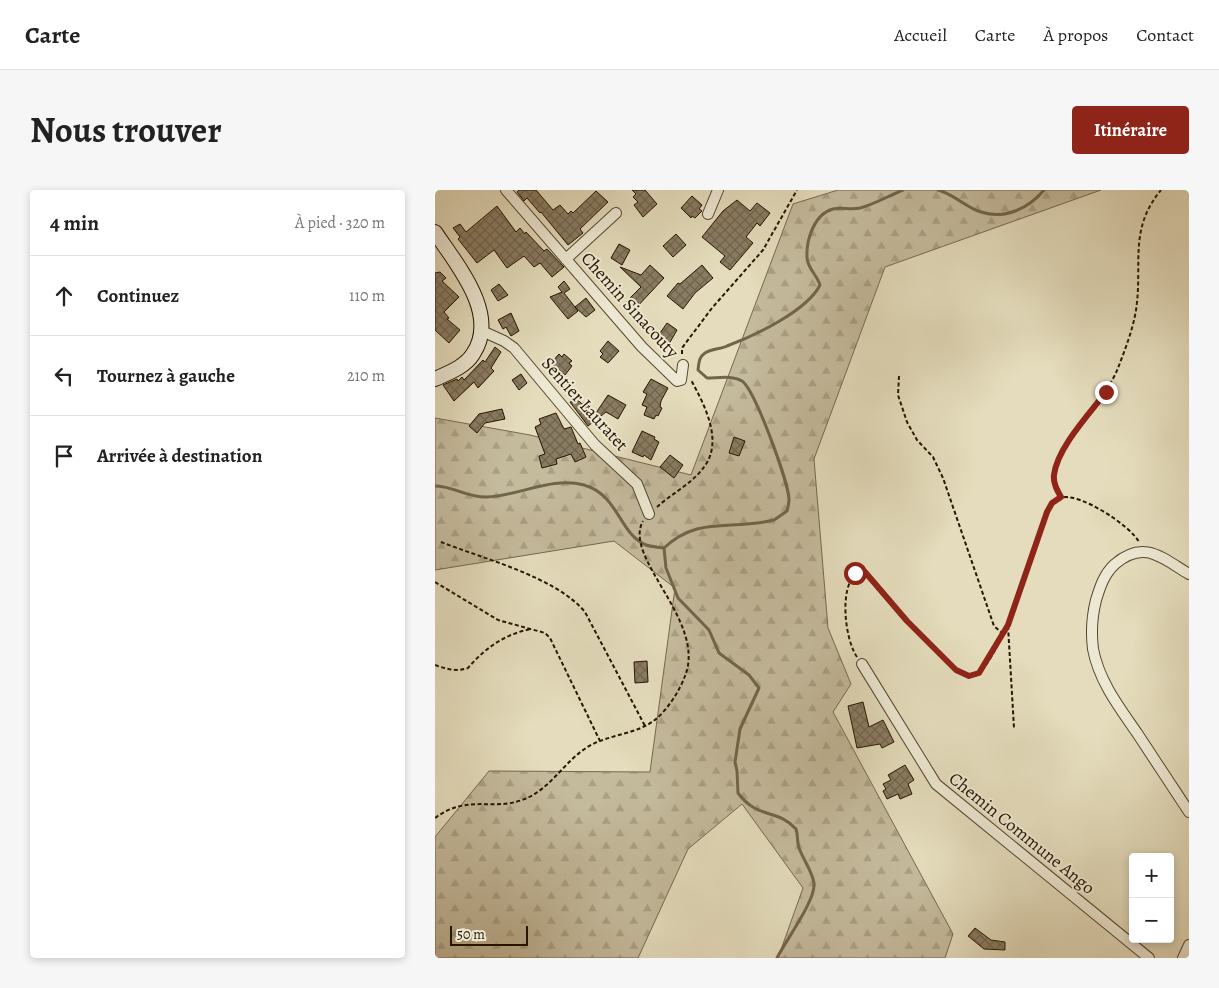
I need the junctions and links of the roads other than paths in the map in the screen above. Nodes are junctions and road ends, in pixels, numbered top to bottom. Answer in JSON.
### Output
{"nodes":[{"id":1,"x":506,"y":190,"type":"edge"},
{"id":2,"x":718,"y":190,"type":"edge"},
{"id":3,"x":616,"y":213,"type":"dead end"},
{"id":4,"x":708,"y":214,"type":"dead end"},
{"id":5,"x":435,"y":232,"type":"edge"},
{"id":6,"x":566,"y":259,"type":"junction"},
{"id":7,"x":481,"y":331,"type":"junction"},
{"id":8,"x":683,"y":365,"type":"road end"},
{"id":9,"x":435,"y":379,"type":"edge"},
{"id":10,"x":649,"y":514,"type":"road end"},
{"id":11,"x":1189,"y":574,"type":"edge"},
{"id":12,"x":861,"y":664,"type":"road end"},
{"id":13,"x":1189,"y":812,"type":"edge"},
{"id":14,"x":1189,"y":945,"type":"edge"},
{"id":15,"x":1149,"y":958,"type":"edge"},
{"id":16,"x":1183,"y":958,"type":"edge"}],
"edges":[{"from":1,"to":6,"type":"street","name":"Chemin Sinacouty"},
{"from":2,"to":4,"type":"street"},
{"from":3,"to":6,"type":"street","name":"Chemin Sinacouty"},
{"from":5,"to":7,"type":"street"},
{"from":6,"to":8,"type":"street","name":"Chemin Sinacouty"},
{"from":7,"to":9,"type":"street"},
{"from":7,"to":10,"type":"street","name":"Sentier Lauratet"},
{"from":11,"to":13,"type":"street"},
{"from":12,"to":15,"type":"street","name":"Chemin Commune Ango"},
{"from":14,"to":16,"type":"street"}]}
